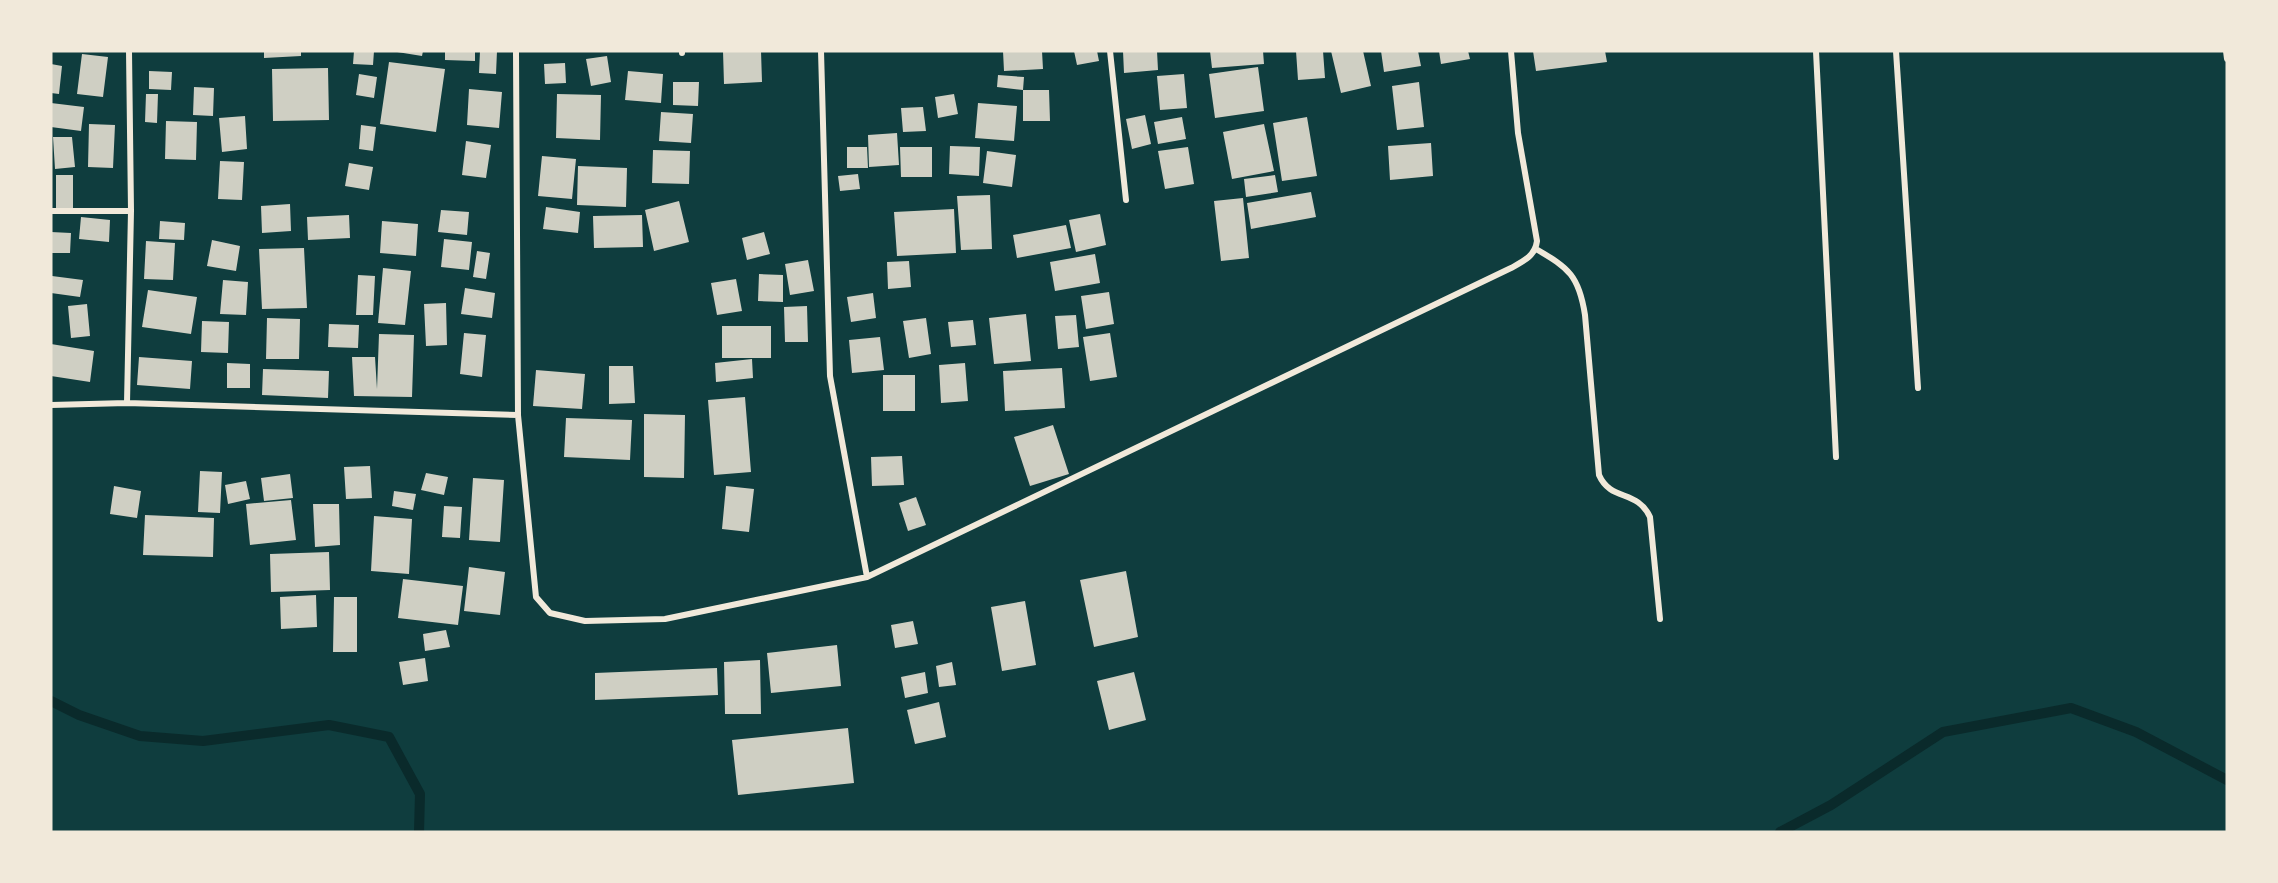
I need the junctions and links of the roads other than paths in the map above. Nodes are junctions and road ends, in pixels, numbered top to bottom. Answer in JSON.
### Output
{"nodes":[{"id":1,"x":129,"y":51,"type":"edge"},
{"id":2,"x":516,"y":51,"type":"edge"},
{"id":3,"x":821,"y":51,"type":"edge"},
{"id":4,"x":1110,"y":51,"type":"edge"},
{"id":5,"x":1511,"y":51,"type":"edge"},
{"id":6,"x":1816,"y":51,"type":"edge"},
{"id":7,"x":1896,"y":51,"type":"edge"},
{"id":8,"x":2226,"y":51,"type":"edge"},
{"id":9,"x":2227,"y":59,"type":"edge"},
{"id":10,"x":1126,"y":200,"type":"dead end"},
{"id":11,"x":51,"y":211,"type":"edge"},
{"id":12,"x":131,"y":211,"type":"junction"},
{"id":13,"x":1536,"y":249,"type":"junction"},
{"id":14,"x":1918,"y":388,"type":"dead end"},
{"id":15,"x":127,"y":403,"type":"junction"},
{"id":16,"x":51,"y":405,"type":"edge"},
{"id":17,"x":518,"y":415,"type":"junction"},
{"id":18,"x":1836,"y":457,"type":"dead end"},
{"id":19,"x":867,"y":577,"type":"junction"},
{"id":20,"x":1660,"y":619,"type":"dead end"}],
"edges":[{"from":1,"to":12,"type":"street"},
{"from":2,"to":17,"type":"street"},
{"from":3,"to":19,"type":"street"},
{"from":4,"to":10,"type":"street"},
{"from":5,"to":13,"type":"street"},
{"from":6,"to":18,"type":"street"},
{"from":7,"to":14,"type":"street"},
{"from":8,"to":9,"type":"street"},
{"from":11,"to":12,"type":"street"},
{"from":12,"to":15,"type":"street"},
{"from":13,"to":19,"type":"street"},
{"from":13,"to":20,"type":"street"},
{"from":15,"to":16,"type":"street"},
{"from":15,"to":17,"type":"street"},
{"from":17,"to":19,"type":"street"}]}
